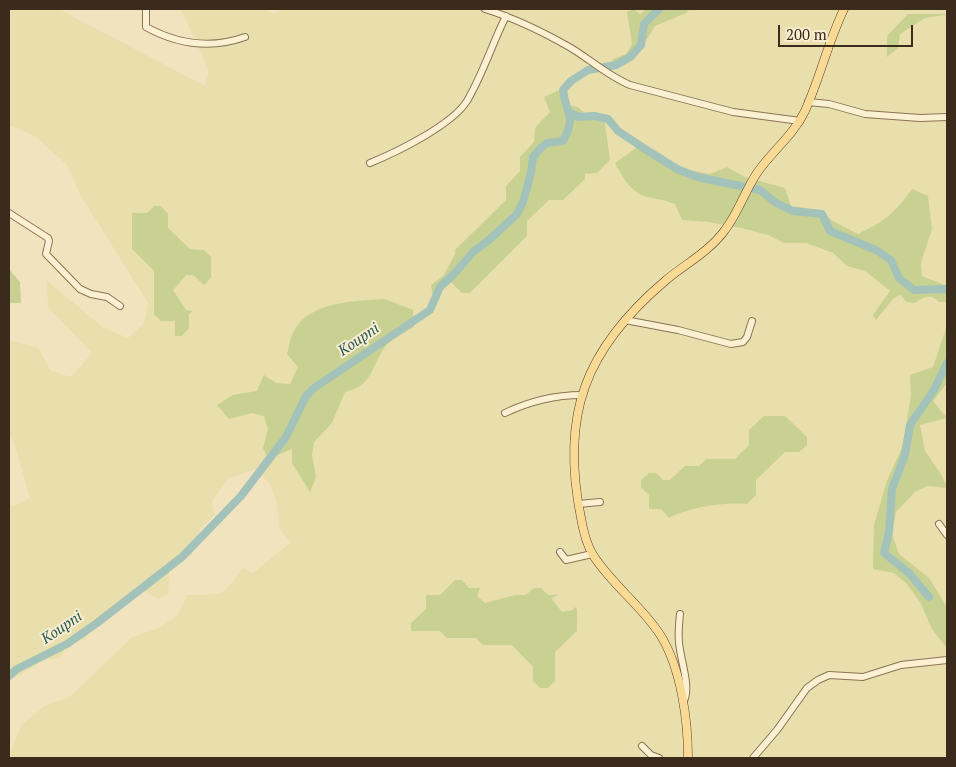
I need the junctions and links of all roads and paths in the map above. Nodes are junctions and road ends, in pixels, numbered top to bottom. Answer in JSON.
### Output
{"nodes":[{"id":1,"x":146,"y":9,"type":"edge"},
{"id":2,"x":486,"y":9,"type":"edge"},
{"id":3,"x":844,"y":9,"type":"edge"},
{"id":4,"x":506,"y":16,"type":"junction"},
{"id":5,"x":245,"y":37,"type":"dead end"},
{"id":6,"x":808,"y":102,"type":"junction"},
{"id":7,"x":947,"y":117,"type":"edge"},
{"id":8,"x":800,"y":121,"type":"junction"},
{"id":9,"x":370,"y":163,"type":"dead end"},
{"id":10,"x":9,"y":213,"type":"edge"},
{"id":11,"x":120,"y":306,"type":"dead end"},
{"id":12,"x":625,"y":320,"type":"junction"},
{"id":13,"x":752,"y":321,"type":"dead end"},
{"id":14,"x":582,"y":395,"type":"junction"},
{"id":15,"x":505,"y":413,"type":"dead end"},
{"id":16,"x":600,"y":502,"type":"dead end"},
{"id":17,"x":578,"y":504,"type":"junction"},
{"id":18,"x":939,"y":524,"type":"dead end"},
{"id":19,"x":947,"y":534,"type":"edge"},
{"id":20,"x":560,"y":552,"type":"dead end"},
{"id":21,"x":592,"y":554,"type":"junction"},
{"id":22,"x":680,"y":614,"type":"dead end"},
{"id":23,"x":947,"y":660,"type":"edge"},
{"id":24,"x":684,"y":701,"type":"junction"},
{"id":25,"x":642,"y":746,"type":"dead end"},
{"id":26,"x":659,"y":758,"type":"edge"},
{"id":27,"x":688,"y":758,"type":"edge"},
{"id":28,"x":753,"y":758,"type":"edge"}],
"edges":[{"from":1,"to":5,"type":"street"},
{"from":2,"to":4,"type":"street"},
{"from":3,"to":6,"type":"main road"},
{"from":4,"to":8,"type":"street"},
{"from":4,"to":9,"type":"street"},
{"from":6,"to":7,"type":"street"},
{"from":6,"to":8,"type":"main road"},
{"from":8,"to":12,"type":"main road"},
{"from":10,"to":11,"type":"street"},
{"from":12,"to":13,"type":"street"},
{"from":12,"to":14,"type":"main road"},
{"from":14,"to":15,"type":"street"},
{"from":14,"to":17,"type":"main road"},
{"from":16,"to":17,"type":"street"},
{"from":17,"to":21,"type":"main road"},
{"from":18,"to":19,"type":"street"},
{"from":20,"to":21,"type":"street"},
{"from":21,"to":24,"type":"main road"},
{"from":22,"to":24,"type":"street"},
{"from":23,"to":28,"type":"street"},
{"from":24,"to":27,"type":"main road"},
{"from":25,"to":26,"type":"street"}]}
